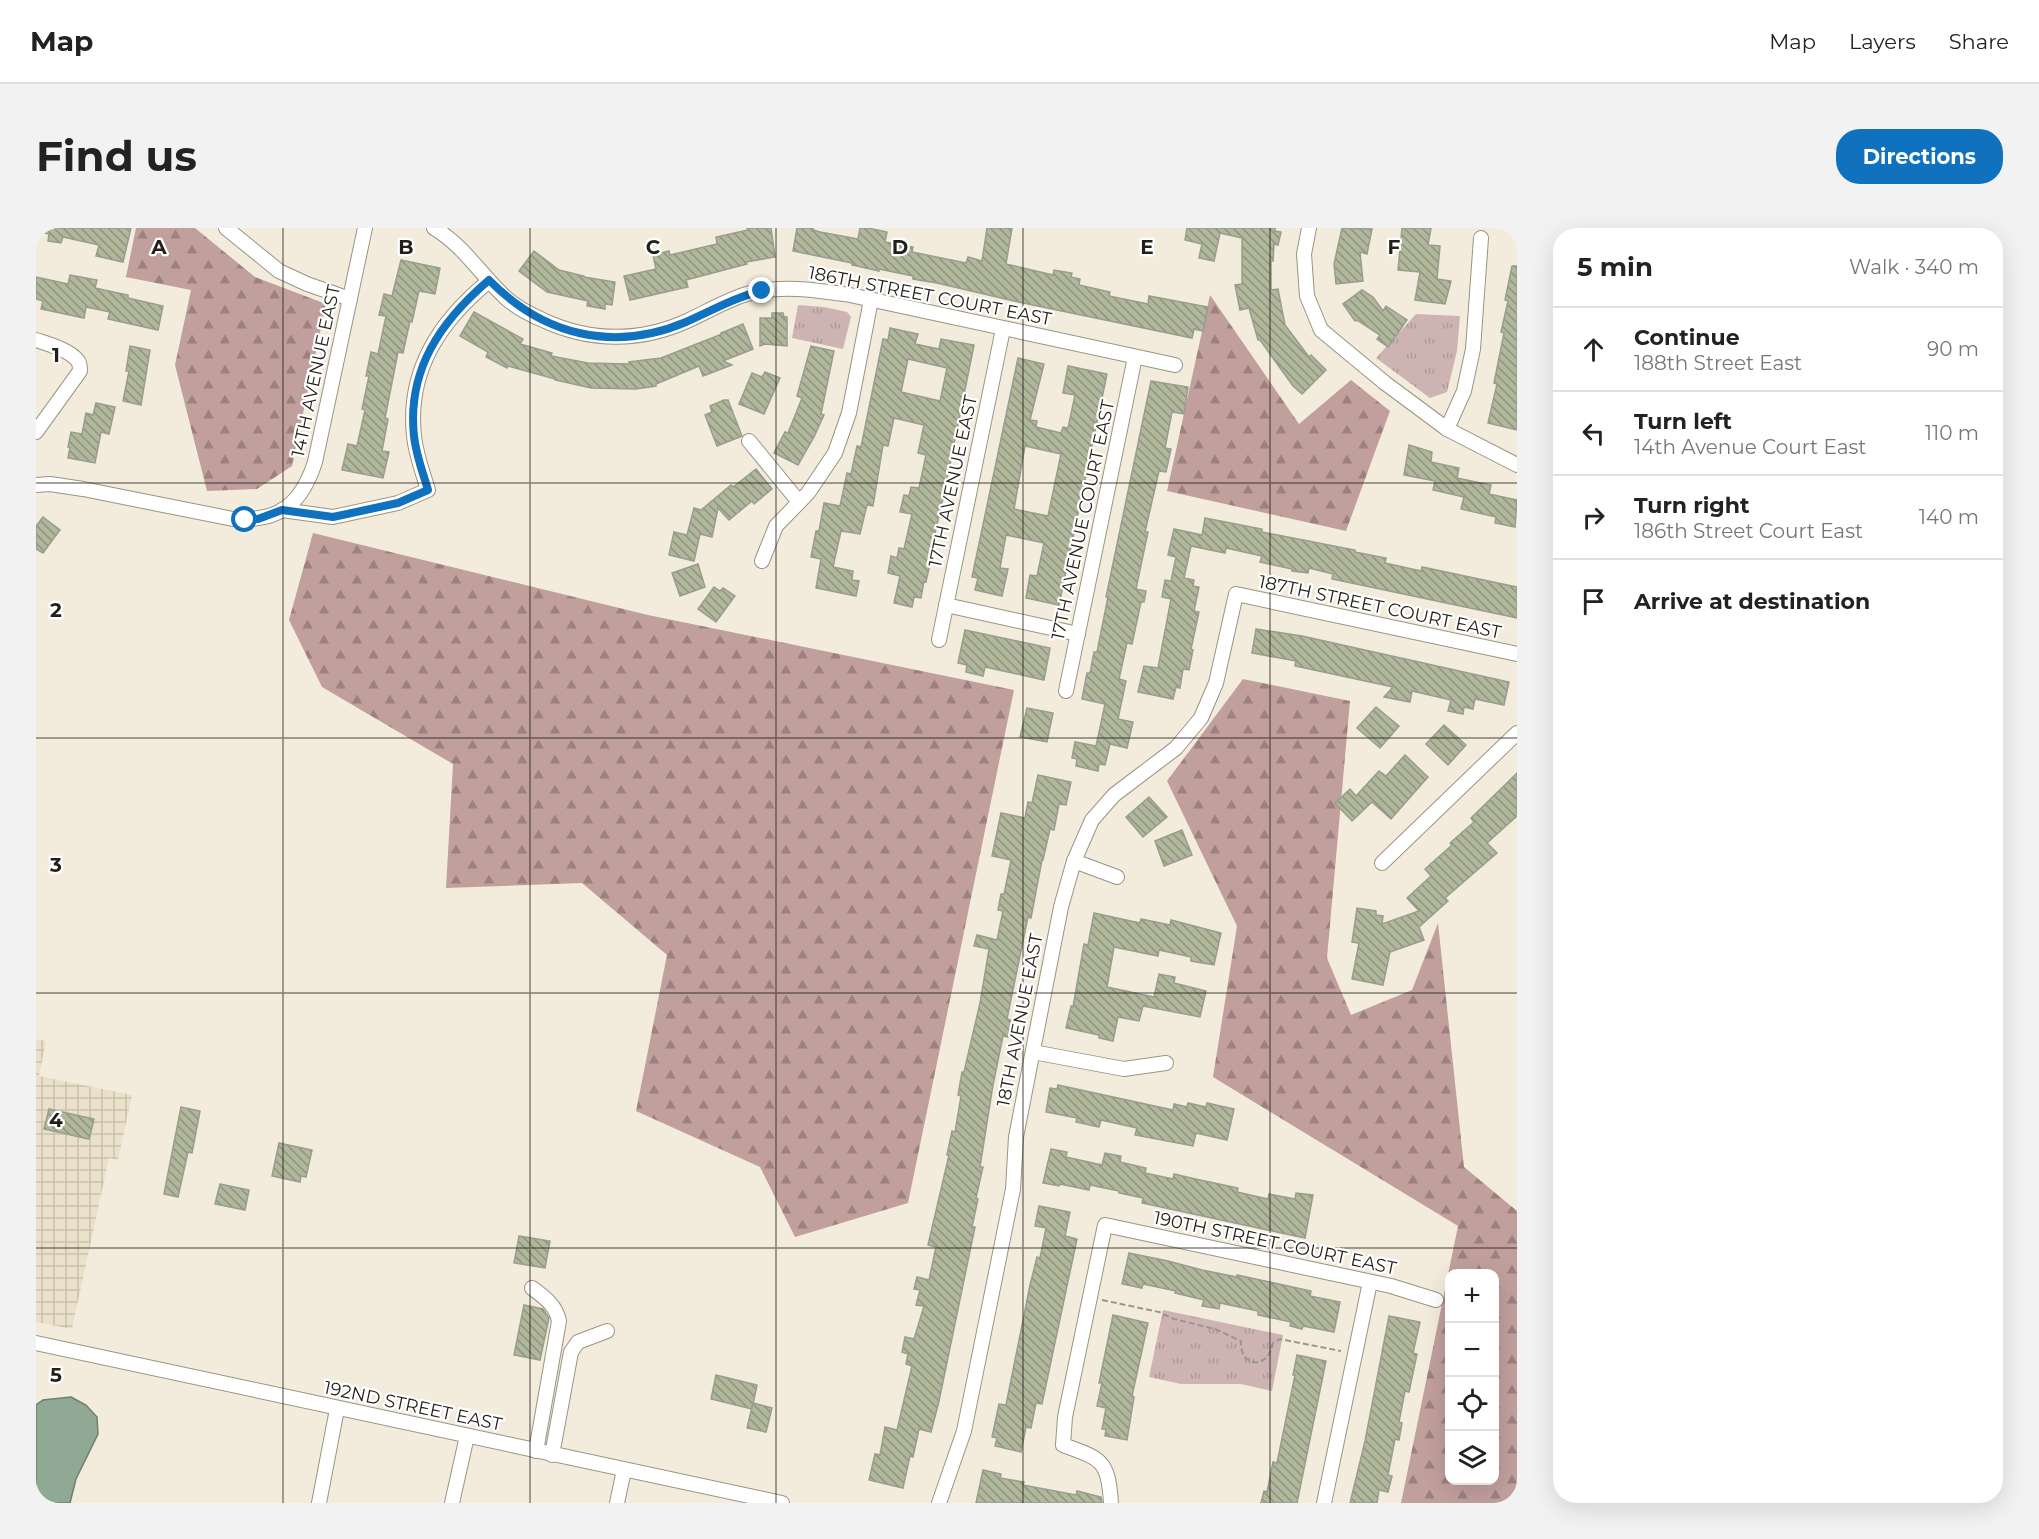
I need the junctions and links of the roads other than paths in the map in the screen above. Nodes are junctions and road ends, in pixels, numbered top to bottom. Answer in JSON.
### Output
{"nodes":[{"id":1,"x":226,"y":228,"type":"edge"},
{"id":2,"x":365,"y":228,"type":"edge"},
{"id":3,"x":434,"y":228,"type":"edge"},
{"id":4,"x":1309,"y":228,"type":"edge"},
{"id":5,"x":1481,"y":238,"type":"dead end"},
{"id":6,"x":489,"y":280,"type":"junction"},
{"id":7,"x":350,"y":299,"type":"junction"},
{"id":8,"x":871,"y":300,"type":"junction"},
{"id":9,"x":1003,"y":329,"type":"junction"},
{"id":10,"x":36,"y":340,"type":"edge"},
{"id":11,"x":1135,"y":357,"type":"junction"},
{"id":12,"x":1175,"y":365,"type":"dead end"},
{"id":13,"x":1447,"y":429,"type":"junction"},
{"id":14,"x":36,"y":432,"type":"edge"},
{"id":15,"x":749,"y":441,"type":"dead end"},
{"id":16,"x":1517,"y":465,"type":"edge"},
{"id":17,"x":36,"y":485,"type":"edge"},
{"id":18,"x":799,"y":502,"type":"junction"},
{"id":19,"x":282,"y":510,"type":"junction"},
{"id":20,"x":762,"y":561,"type":"dead end"},
{"id":21,"x":1236,"y":594,"type":"joint"},
{"id":22,"x":946,"y":606,"type":"junction"},
{"id":23,"x":1078,"y":634,"type":"junction"},
{"id":24,"x":939,"y":640,"type":"dead end"},
{"id":25,"x":1517,"y":654,"type":"edge"},
{"id":26,"x":1066,"y":691,"type":"dead end"},
{"id":27,"x":1517,"y":733,"type":"edge"},
{"id":28,"x":1074,"y":861,"type":"junction"},
{"id":29,"x":1382,"y":863,"type":"dead end"},
{"id":30,"x":1118,"y":877,"type":"dead end"},
{"id":31,"x":1032,"y":1052,"type":"junction"},
{"id":32,"x":1166,"y":1063,"type":"dead end"},
{"id":33,"x":1370,"y":1281,"type":"junction"},
{"id":34,"x":531,"y":1288,"type":"dead end"},
{"id":35,"x":1436,"y":1300,"type":"dead end"},
{"id":36,"x":607,"y":1331,"type":"dead end"},
{"id":37,"x":36,"y":1344,"type":"edge"},
{"id":38,"x":337,"y":1409,"type":"junction"},
{"id":39,"x":467,"y":1436,"type":"junction"},
{"id":40,"x":536,"y":1451,"type":"junction"},
{"id":41,"x":552,"y":1455,"type":"junction"},
{"id":42,"x":624,"y":1470,"type":"junction"},
{"id":43,"x":319,"y":1503,"type":"edge"},
{"id":44,"x":452,"y":1503,"type":"edge"},
{"id":45,"x":617,"y":1503,"type":"edge"},
{"id":46,"x":782,"y":1503,"type":"edge"},
{"id":47,"x":939,"y":1503,"type":"edge"},
{"id":48,"x":1111,"y":1503,"type":"edge"},
{"id":49,"x":1324,"y":1503,"type":"edge"}],
"edges":[{"from":1,"to":7,"type":"street"},
{"from":2,"to":7,"type":"street","name":"14TH AVENUE EAST"},
{"from":3,"to":6,"type":"street","name":"186TH STREET COURT EAST"},
{"from":4,"to":13,"type":"street"},
{"from":5,"to":13,"type":"street"},
{"from":6,"to":8,"type":"street","name":"186TH STREET COURT EAST"},
{"from":6,"to":19,"type":"street"},
{"from":7,"to":19,"type":"street","name":"14TH AVENUE EAST"},
{"from":8,"to":9,"type":"street","name":"186TH STREET COURT EAST"},
{"from":8,"to":18,"type":"street"},
{"from":9,"to":11,"type":"street","name":"186TH STREET COURT EAST"},
{"from":9,"to":22,"type":"street","name":"17TH AVENUE EAST"},
{"from":10,"to":14,"type":"street"},
{"from":11,"to":12,"type":"street","name":"186TH STREET COURT EAST"},
{"from":11,"to":23,"type":"street","name":"17TH AVENUE COURT EAST"},
{"from":13,"to":16,"type":"street"},
{"from":15,"to":18,"type":"street"},
{"from":17,"to":19,"type":"street"},
{"from":18,"to":20,"type":"street"},
{"from":21,"to":25,"type":"street","name":"187TH STREET COURT EAST"},
{"from":21,"to":28,"type":"street","name":"18TH AVENUE EAST"},
{"from":22,"to":23,"type":"street"},
{"from":22,"to":24,"type":"street","name":"17TH AVENUE EAST"},
{"from":23,"to":26,"type":"street","name":"17TH AVENUE COURT EAST"},
{"from":27,"to":29,"type":"street"},
{"from":28,"to":30,"type":"street"},
{"from":28,"to":31,"type":"street","name":"18TH AVENUE EAST"},
{"from":31,"to":32,"type":"street"},
{"from":31,"to":47,"type":"street","name":"18TH AVENUE EAST"},
{"from":33,"to":35,"type":"street","name":"190TH STREET COURT EAST"},
{"from":33,"to":48,"type":"street","name":"190TH STREET COURT EAST"},
{"from":33,"to":49,"type":"street"},
{"from":34,"to":40,"type":"street"},
{"from":36,"to":41,"type":"street"},
{"from":37,"to":38,"type":"street","name":"192ND STREET EAST"},
{"from":38,"to":39,"type":"street","name":"192ND STREET EAST"},
{"from":38,"to":43,"type":"street"},
{"from":39,"to":40,"type":"street","name":"192ND STREET EAST"},
{"from":39,"to":44,"type":"street"},
{"from":40,"to":41,"type":"street","name":"192ND STREET EAST"},
{"from":41,"to":42,"type":"street","name":"192ND STREET EAST"},
{"from":42,"to":45,"type":"street"},
{"from":42,"to":46,"type":"street","name":"192ND STREET EAST"}]}
